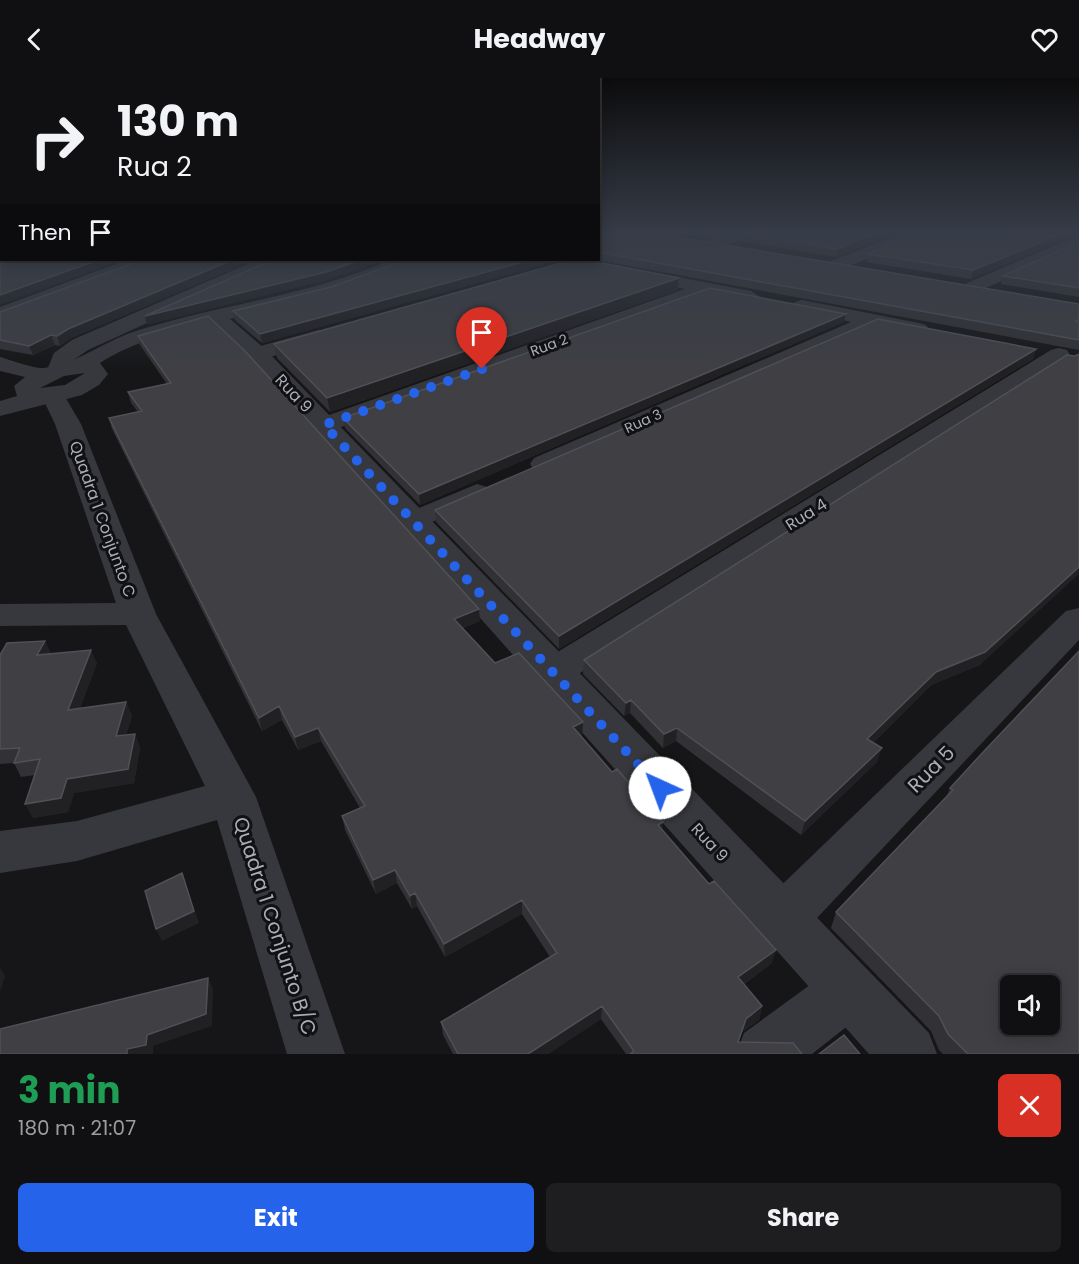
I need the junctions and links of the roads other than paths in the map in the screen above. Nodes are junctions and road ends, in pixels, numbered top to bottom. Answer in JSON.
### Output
{"nodes":[{"id":1,"x":93,"y":279,"type":"edge"},
{"id":2,"x":229,"y":279,"type":"edge"},
{"id":3,"x":364,"y":279,"type":"edge"},
{"id":4,"x":653,"y":279,"type":"edge"},
{"id":5,"x":992,"y":279,"type":"edge"},
{"id":6,"x":951,"y":284,"type":"edge"},
{"id":7,"x":973,"y":287,"type":"junction"},
{"id":8,"x":706,"y":288,"type":"junction"},
{"id":9,"x":1008,"y":293,"type":"edge"},
{"id":10,"x":0,"y":314,"type":"edge"},
{"id":11,"x":215,"y":316,"type":"junction"},
{"id":12,"x":872,"y":320,"type":"junction"},
{"id":13,"x":337,"y":331,"type":"edge"},
{"id":14,"x":942,"y":333,"type":"edge"},
{"id":15,"x":257,"y":354,"type":"junction"},
{"id":16,"x":1058,"y":355,"type":"edge"},
{"id":17,"x":0,"y":364,"type":"edge"},
{"id":18,"x":85,"y":374,"type":"junction"},
{"id":19,"x":45,"y":385,"type":"junction"},
{"id":20,"x":0,"y":404,"type":"edge"},
{"id":21,"x":0,"y":409,"type":"edge"},
{"id":22,"x":68,"y":424,"type":"junction"},
{"id":23,"x":324,"y":425,"type":"junction"},
{"id":24,"x":413,"y":521,"type":"junction"},
{"id":25,"x":138,"y":614,"type":"junction"},
{"id":26,"x":0,"y":615,"type":"edge"},
{"id":27,"x":1079,"y":619,"type":"edge"},
{"id":28,"x":552,"y":673,"type":"junction"},
{"id":29,"x":233,"y":797,"type":"junction"},
{"id":30,"x":0,"y":852,"type":"edge"},
{"id":31,"x":782,"y":919,"type":"junction"},
{"id":32,"x":849,"y":990,"type":"junction"},
{"id":33,"x":316,"y":1054,"type":"edge"},
{"id":34,"x":765,"y":1054,"type":"edge"},
{"id":35,"x":908,"y":1054,"type":"edge"}],
"edges":[{"from":1,"to":10,"type":"street"},
{"from":2,"to":19,"type":"street"},
{"from":3,"to":11,"type":"street"},
{"from":4,"to":8,"type":"street"},
{"from":5,"to":7,"type":"street"},
{"from":6,"to":7,"type":"street"},
{"from":7,"to":9,"type":"street"},
{"from":8,"to":12,"type":"street"},
{"from":8,"to":23,"type":"street","name":"Rua 2"},
{"from":11,"to":15,"type":"street","name":"Rua 9"},
{"from":11,"to":18,"type":"street"},
{"from":12,"to":14,"type":"street"},
{"from":12,"to":24,"type":"street","name":"Rua 3"},
{"from":13,"to":15,"type":"street"},
{"from":15,"to":23,"type":"street","name":"Rua 9"},
{"from":16,"to":28,"type":"street","name":"Rua 4"},
{"from":17,"to":19,"type":"street"},
{"from":18,"to":19,"type":"street"},
{"from":18,"to":22,"type":"street"},
{"from":19,"to":20,"type":"street"},
{"from":19,"to":21,"type":"street"},
{"from":19,"to":22,"type":"street","name":"Quadra 1 Conjunto C"},
{"from":22,"to":25,"type":"street","name":"Quadra 1 Conjunto C"},
{"from":23,"to":24,"type":"street","name":"Rua 9"},
{"from":24,"to":28,"type":"street","name":"Rua 9"},
{"from":25,"to":26,"type":"street"},
{"from":25,"to":29,"type":"street","name":"Quadra 1 Conjunto C"},
{"from":27,"to":31,"type":"street","name":"Rua 5"},
{"from":28,"to":31,"type":"street","name":"Rua 9"},
{"from":29,"to":30,"type":"street"},
{"from":29,"to":33,"type":"street","name":"Quadra 1 Conjunto B/C"},
{"from":31,"to":32,"type":"street","name":"Rua 9"},
{"from":32,"to":34,"type":"street"},
{"from":32,"to":35,"type":"street","name":"Rua 9"}]}
